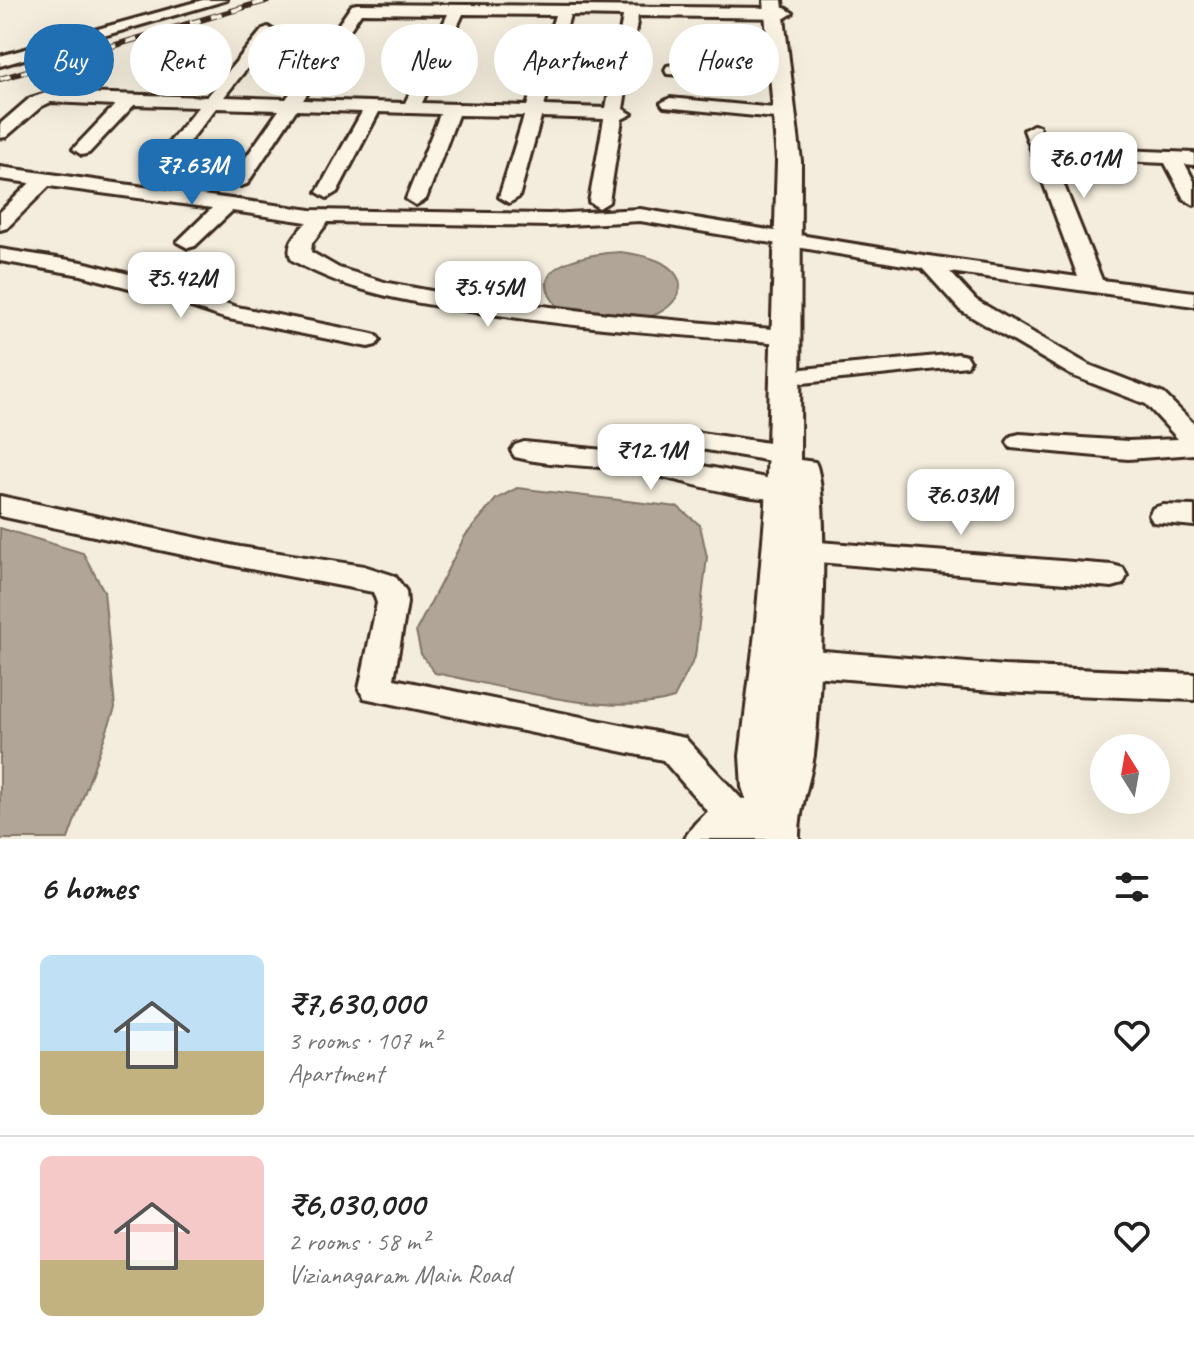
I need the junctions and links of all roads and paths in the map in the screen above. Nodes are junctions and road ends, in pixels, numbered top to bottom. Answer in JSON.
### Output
{"nodes":[{"id":1,"x":220,"y":0,"type":"edge"},
{"id":2,"x":779,"y":6,"type":"edge"},
{"id":3,"x":560,"y":7,"type":"edge"},
{"id":4,"x":458,"y":9,"type":"junction"},
{"id":5,"x":631,"y":11,"type":"junction"},
{"id":6,"x":248,"y":57,"type":"edge"},
{"id":7,"x":0,"y":61,"type":"edge"},
{"id":8,"x":779,"y":77,"type":"edge"},
{"id":9,"x":782,"y":77,"type":"junction"},
{"id":10,"x":129,"y":100,"type":"junction"},
{"id":11,"x":212,"y":102,"type":"junction"},
{"id":12,"x":670,"y":103,"type":"dead end"},
{"id":13,"x":289,"y":104,"type":"junction"},
{"id":14,"x":373,"y":107,"type":"junction"},
{"id":15,"x":411,"y":108,"type":"junction"},
{"id":16,"x":451,"y":109,"type":"junction"},
{"id":17,"x":532,"y":111,"type":"junction"},
{"id":18,"x":619,"y":114,"type":"junction"},
{"id":19,"x":785,"y":114,"type":"junction"},
{"id":20,"x":1033,"y":130,"type":"dead end"},
{"id":21,"x":0,"y":133,"type":"edge"},
{"id":22,"x":82,"y":149,"type":"dead end"},
{"id":23,"x":1042,"y":152,"type":"junction"},
{"id":24,"x":1172,"y":158,"type":"junction"},
{"id":25,"x":1194,"y":159,"type":"edge"},
{"id":26,"x":161,"y":165,"type":"dead end"},
{"id":27,"x":0,"y":173,"type":"edge"},
{"id":28,"x":45,"y":179,"type":"junction"},
{"id":29,"x":240,"y":180,"type":"dead end"},
{"id":30,"x":327,"y":192,"type":"dead end"},
{"id":31,"x":509,"y":197,"type":"dead end"},
{"id":32,"x":416,"y":199,"type":"dead end"},
{"id":33,"x":1194,"y":199,"type":"edge"},
{"id":34,"x":599,"y":202,"type":"dead end"},
{"id":35,"x":227,"y":205,"type":"junction"},
{"id":36,"x":322,"y":216,"type":"junction"},
{"id":37,"x":0,"y":224,"type":"edge"},
{"id":38,"x":795,"y":238,"type":"junction"},
{"id":39,"x":188,"y":242,"type":"dead end"},
{"id":40,"x":0,"y":255,"type":"edge"},
{"id":41,"x":929,"y":263,"type":"junction"},
{"id":42,"x":1093,"y":286,"type":"junction"},
{"id":43,"x":1194,"y":299,"type":"edge"},
{"id":44,"x":785,"y":336,"type":"junction"},
{"id":45,"x":368,"y":340,"type":"dead end"},
{"id":46,"x":958,"y":361,"type":"dead end"},
{"id":47,"x":803,"y":376,"type":"junction"},
{"id":48,"x":680,"y":438,"type":"dead end"},
{"id":49,"x":1194,"y":440,"type":"edge"},
{"id":50,"x":1020,"y":442,"type":"dead end"},
{"id":51,"x":1194,"y":446,"type":"edge"},
{"id":52,"x":524,"y":451,"type":"dead end"},
{"id":53,"x":783,"y":454,"type":"junction"},
{"id":54,"x":783,"y":490,"type":"junction"},
{"id":55,"x":0,"y":506,"type":"edge"},
{"id":56,"x":1163,"y":515,"type":"dead end"},
{"id":57,"x":1194,"y":516,"type":"edge"},
{"id":58,"x":806,"y":551,"type":"junction"},
{"id":59,"x":1112,"y":576,"type":"dead end"},
{"id":60,"x":800,"y":662,"type":"junction"},
{"id":61,"x":1194,"y":687,"type":"edge"},
{"id":62,"x":749,"y":829,"type":"edge"}],
"edges":[{"from":1,"to":7,"type":"street"},
{"from":2,"to":5,"type":"street"},
{"from":2,"to":9,"type":"main road"},
{"from":2,"to":38,"type":"main road"},
{"from":3,"to":4,"type":"street"},
{"from":3,"to":5,"type":"street"},
{"from":3,"to":17,"type":"street"},
{"from":4,"to":13,"type":"street"},
{"from":4,"to":15,"type":"street"},
{"from":5,"to":18,"type":"street"},
{"from":6,"to":11,"type":"street"},
{"from":8,"to":9,"type":"street"},
{"from":9,"to":19,"type":"main road"},
{"from":10,"to":11,"type":"street"},
{"from":10,"to":21,"type":"street"},
{"from":10,"to":22,"type":"street"},
{"from":11,"to":13,"type":"street"},
{"from":11,"to":26,"type":"street"},
{"from":12,"to":19,"type":"street"},
{"from":13,"to":14,"type":"street"},
{"from":13,"to":29,"type":"street"},
{"from":14,"to":15,"type":"street"},
{"from":14,"to":30,"type":"street"},
{"from":15,"to":16,"type":"street"},
{"from":16,"to":17,"type":"street"},
{"from":16,"to":32,"type":"street"},
{"from":17,"to":18,"type":"street"},
{"from":17,"to":31,"type":"street"},
{"from":18,"to":34,"type":"street"},
{"from":19,"to":38,"type":"main road"},
{"from":20,"to":23,"type":"street"},
{"from":23,"to":24,"type":"street"},
{"from":23,"to":42,"type":"street"},
{"from":24,"to":25,"type":"street"},
{"from":24,"to":33,"type":"street"},
{"from":27,"to":28,"type":"street"},
{"from":28,"to":35,"type":"street"},
{"from":28,"to":37,"type":"street"},
{"from":35,"to":36,"type":"street"},
{"from":35,"to":39,"type":"street"},
{"from":36,"to":38,"type":"street"},
{"from":36,"to":44,"type":"street"},
{"from":38,"to":41,"type":"street"},
{"from":38,"to":44,"type":"main road"},
{"from":38,"to":47,"type":"main road"},
{"from":40,"to":45,"type":"street"},
{"from":41,"to":42,"type":"street"},
{"from":41,"to":49,"type":"street"},
{"from":42,"to":43,"type":"street"},
{"from":44,"to":53,"type":"main road"},
{"from":46,"to":47,"type":"street"},
{"from":47,"to":58,"type":"main road"},
{"from":48,"to":53,"type":"street"},
{"from":50,"to":51,"type":"street"},
{"from":52,"to":54,"type":"street"},
{"from":53,"to":54,"type":"main road"},
{"from":54,"to":62,"type":"main road"},
{"from":55,"to":62,"type":"street"},
{"from":56,"to":57,"type":"street"},
{"from":58,"to":59,"type":"street"},
{"from":58,"to":60,"type":"main road"},
{"from":60,"to":61,"type":"street"},
{"from":60,"to":62,"type":"main road"}]}
